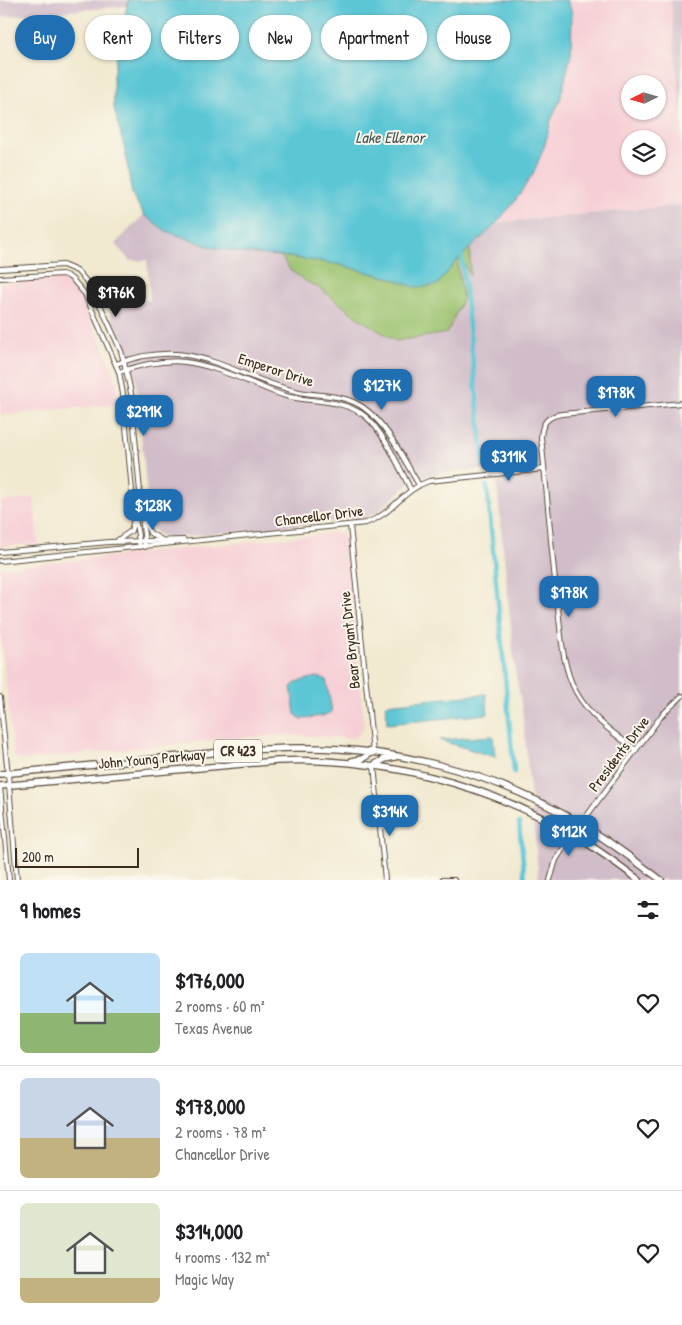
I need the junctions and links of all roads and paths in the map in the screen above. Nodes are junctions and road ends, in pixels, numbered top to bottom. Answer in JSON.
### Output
{"nodes":[{"id":1,"x":52,"y":266,"type":"junction"},
{"id":2,"x":0,"y":269,"type":"edge"},
{"id":3,"x":16,"y":270,"type":"junction"},
{"id":4,"x":53,"y":274,"type":"junction"},
{"id":5,"x":0,"y":278,"type":"edge"},
{"id":6,"x":16,"y":278,"type":"junction"},
{"id":7,"x":88,"y":282,"type":"junction"},
{"id":8,"x":80,"y":287,"type":"junction"},
{"id":9,"x":102,"y":309,"type":"junction"},
{"id":10,"x":94,"y":313,"type":"junction"},
{"id":11,"x":124,"y":361,"type":"junction"},
{"id":12,"x":116,"y":364,"type":"junction"},
{"id":13,"x":126,"y":370,"type":"junction"},
{"id":14,"x":119,"y":372,"type":"junction"},
{"id":15,"x":131,"y":393,"type":"junction"},
{"id":16,"x":123,"y":394,"type":"junction"},
{"id":17,"x":682,"y":403,"type":"edge"},
{"id":18,"x":544,"y":469,"type":"junction"},
{"id":19,"x":419,"y":485,"type":"junction"},
{"id":20,"x":411,"y":490,"type":"junction"},
{"id":21,"x":134,"y":513,"type":"junction"},
{"id":22,"x":142,"y":516,"type":"junction"},
{"id":23,"x":350,"y":526,"type":"junction"},
{"id":24,"x":202,"y":540,"type":"junction"},
{"id":25,"x":139,"y":541,"type":"junction"},
{"id":26,"x":144,"y":541,"type":"junction"},
{"id":27,"x":166,"y":541,"type":"junction"},
{"id":28,"x":109,"y":542,"type":"junction"},
{"id":29,"x":145,"y":547,"type":"junction"},
{"id":30,"x":140,"y":548,"type":"junction"},
{"id":31,"x":0,"y":552,"type":"edge"},
{"id":32,"x":0,"y":561,"type":"edge"},
{"id":33,"x":682,"y":696,"type":"edge"},
{"id":34,"x":0,"y":698,"type":"edge"},
{"id":35,"x":636,"y":750,"type":"junction"},
{"id":36,"x":372,"y":752,"type":"junction"},
{"id":37,"x":399,"y":756,"type":"junction"},
{"id":38,"x":349,"y":762,"type":"junction"},
{"id":39,"x":104,"y":764,"type":"dead end"},
{"id":40,"x":94,"y":765,"type":"dead end"},
{"id":41,"x":374,"y":765,"type":"junction"},
{"id":42,"x":0,"y":774,"type":"edge"},
{"id":43,"x":8,"y":774,"type":"junction"},
{"id":44,"x":9,"y":785,"type":"junction"},
{"id":45,"x":0,"y":786,"type":"edge"},
{"id":46,"x":581,"y":824,"type":"junction"},
{"id":47,"x":573,"y":834,"type":"junction"},
{"id":48,"x":454,"y":879,"type":"edge"},
{"id":49,"x":9,"y":880,"type":"edge"},
{"id":50,"x":17,"y":880,"type":"edge"},
{"id":51,"x":385,"y":880,"type":"edge"},
{"id":52,"x":442,"y":880,"type":"edge"},
{"id":53,"x":550,"y":880,"type":"edge"},
{"id":54,"x":639,"y":880,"type":"edge"},
{"id":55,"x":661,"y":880,"type":"edge"}],
"edges":[{"from":1,"to":3,"type":"street"},
{"from":1,"to":4,"type":"street"},
{"from":1,"to":7,"type":"street"},
{"from":2,"to":3,"type":"street"},
{"from":3,"to":6,"type":"street"},
{"from":4,"to":6,"type":"street"},
{"from":4,"to":8,"type":"street"},
{"from":5,"to":6,"type":"street"},
{"from":7,"to":8,"type":"street"},
{"from":7,"to":9,"type":"street"},
{"from":8,"to":10,"type":"street"},
{"from":9,"to":10,"type":"street"},
{"from":9,"to":11,"type":"street"},
{"from":10,"to":12,"type":"street"},
{"from":11,"to":12,"type":"street","name":"Emperor Drive"},
{"from":11,"to":13,"type":"street"},
{"from":11,"to":19,"type":"street","name":"Emperor Drive"},
{"from":12,"to":14,"type":"street"},
{"from":13,"to":14,"type":"street","name":"Emperor Drive"},
{"from":13,"to":15,"type":"street"},
{"from":13,"to":20,"type":"street","name":"Emperor Drive"},
{"from":14,"to":16,"type":"street"},
{"from":15,"to":16,"type":"street"},
{"from":15,"to":22,"type":"street"},
{"from":16,"to":21,"type":"street"},
{"from":17,"to":18,"type":"street"},
{"from":18,"to":19,"type":"street","name":"Chancellor Drive"},
{"from":18,"to":35,"type":"street"},
{"from":19,"to":20,"type":"street","name":"Chancellor Drive"},
{"from":20,"to":23,"type":"street","name":"Chancellor Drive"},
{"from":21,"to":25,"type":"street"},
{"from":21,"to":28,"type":"street"},
{"from":22,"to":26,"type":"street"},
{"from":22,"to":27,"type":"street"},
{"from":23,"to":24,"type":"street","name":"Chancellor Drive"},
{"from":23,"to":36,"type":"street","name":"Bear Bryant Drive"},
{"from":24,"to":27,"type":"street","name":"Chancellor Drive"},
{"from":24,"to":29,"type":"street","name":"Chancellor Drive"},
{"from":25,"to":26,"type":"street","name":"Chancellor Drive"},
{"from":25,"to":28,"type":"street","name":"Chancellor Drive"},
{"from":25,"to":30,"type":"street"},
{"from":26,"to":27,"type":"street","name":"Chancellor Drive"},
{"from":26,"to":29,"type":"street"},
{"from":28,"to":31,"type":"street","name":"Chancellor Drive"},
{"from":29,"to":30,"type":"street","name":"Chancellor Drive"},
{"from":30,"to":32,"type":"street","name":"Chancellor Drive"},
{"from":33,"to":35,"type":"street","name":"Presidents Drive"},
{"from":34,"to":43,"type":"street"},
{"from":35,"to":46,"type":"street","name":"Presidents Drive"},
{"from":36,"to":37,"type":"highway","name":"John Young Parkway","number":"CR 423"},
{"from":36,"to":38,"type":"highway"},
{"from":36,"to":39,"type":"highway","name":"John Young Parkway","number":"CR 423"},
{"from":37,"to":41,"type":"highway"},
{"from":37,"to":46,"type":"highway","name":"John Young Parkway","number":"CR 423"},
{"from":38,"to":41,"type":"highway","name":"John Young Parkway","number":"CR 423"},
{"from":38,"to":44,"type":"highway","name":"John Young Parkway","number":"CR 423"},
{"from":40,"to":43,"type":"highway","name":"John Young Parkway"},
{"from":41,"to":47,"type":"highway","name":"John Young Parkway","number":"CR 423"},
{"from":41,"to":51,"type":"street"},
{"from":42,"to":43,"type":"highway","name":"John Young Parkway"},
{"from":43,"to":44,"type":"street"},
{"from":44,"to":45,"type":"highway","name":"John Young Parkway","number":"CR 423"},
{"from":44,"to":50,"type":"street"},
{"from":45,"to":49,"type":"street"},
{"from":46,"to":47,"type":"street","name":"Presidents Drive"},
{"from":46,"to":55,"type":"highway","name":"John Young Parkway","number":"CR 423"},
{"from":47,"to":53,"type":"street","name":"Presidents Drive"},
{"from":47,"to":54,"type":"highway","name":"John Young Parkway","number":"CR 423"},
{"from":48,"to":52,"type":"street"}]}
